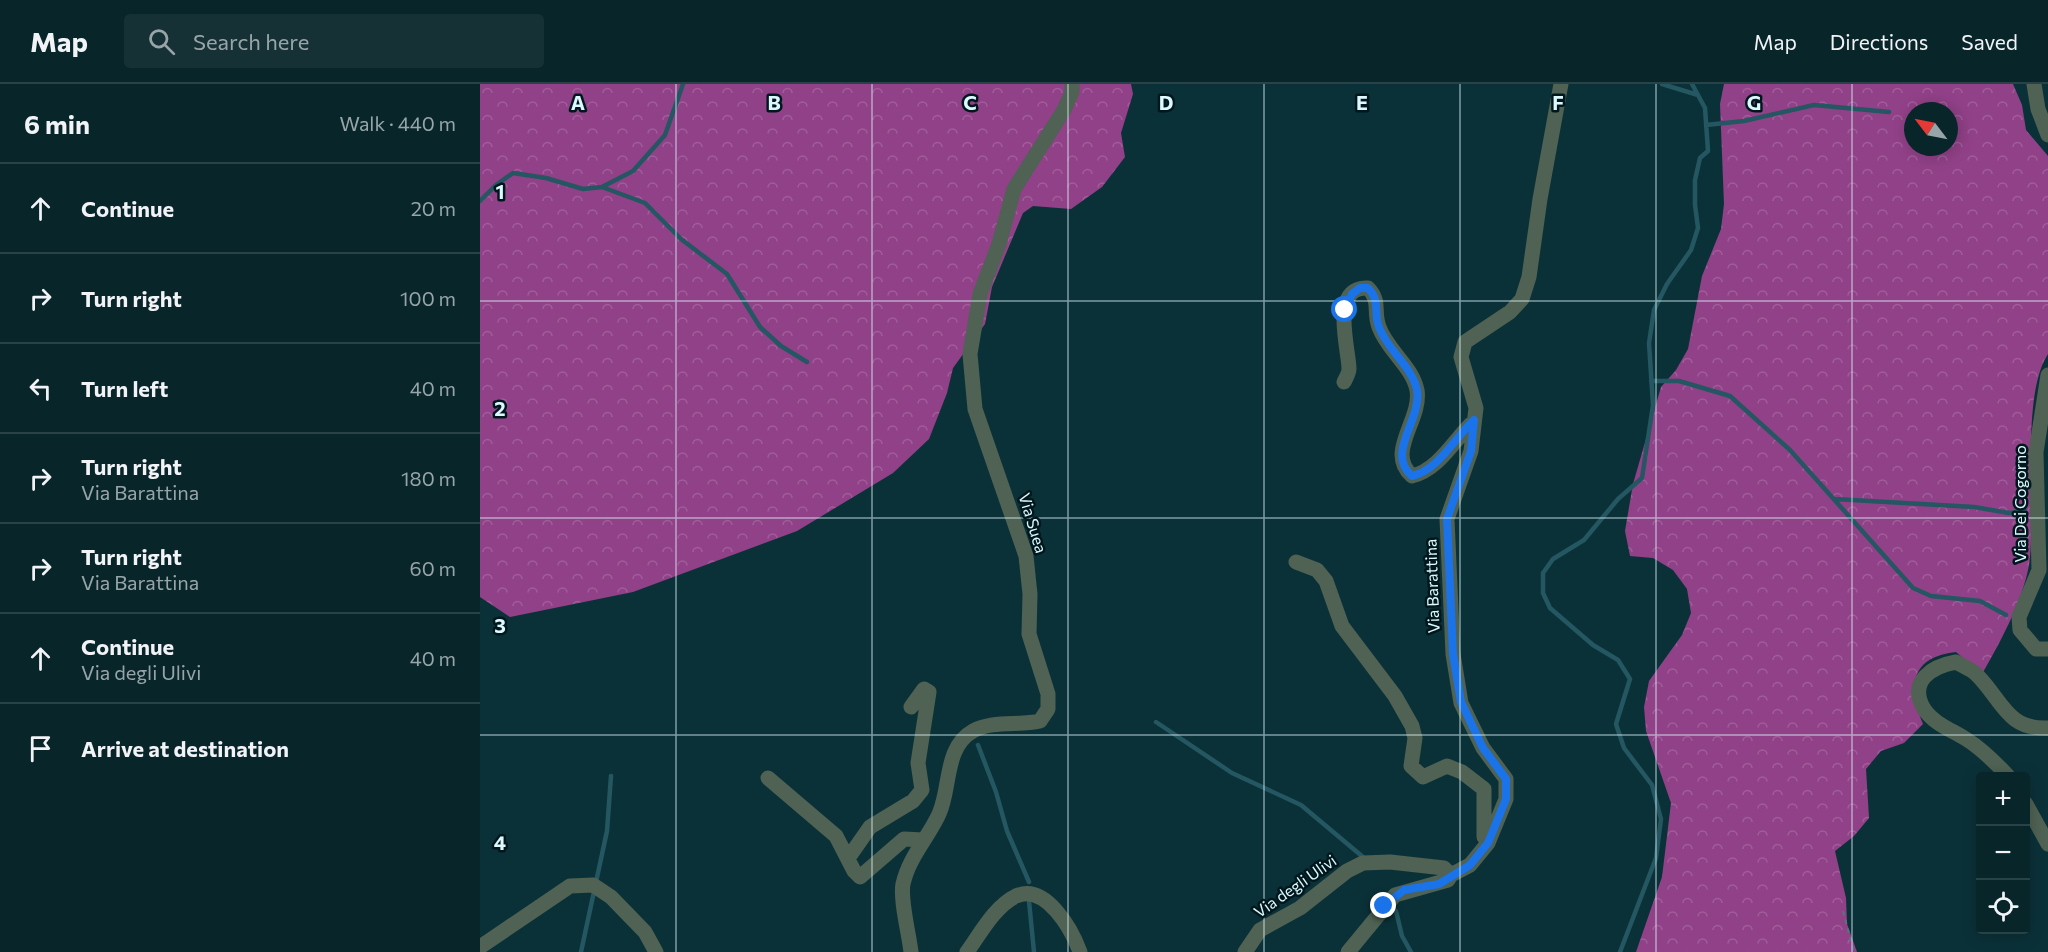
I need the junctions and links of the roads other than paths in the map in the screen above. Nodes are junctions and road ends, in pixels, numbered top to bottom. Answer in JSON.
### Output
{"nodes":[{"id":1,"x":1072,"y":84,"type":"edge"},
{"id":2,"x":1561,"y":84,"type":"edge"},
{"id":3,"x":2034,"y":84,"type":"edge"},
{"id":4,"x":2048,"y":135,"type":"edge"},
{"id":5,"x":2048,"y":375,"type":"edge"},
{"id":6,"x":1344,"y":382,"type":"dead end"},
{"id":7,"x":1474,"y":420,"type":"junction"},
{"id":8,"x":1296,"y":562,"type":"dead end"},
{"id":9,"x":2048,"y":649,"type":"edge"},
{"id":10,"x":910,"y":707,"type":"dead end"},
{"id":11,"x":2048,"y":728,"type":"edge"},
{"id":12,"x":2004,"y":772,"type":"edge"},
{"id":13,"x":768,"y":778,"type":"dead end"},
{"id":14,"x":2030,"y":813,"type":"edge"},
{"id":15,"x":923,"y":840,"type":"junction"},
{"id":16,"x":1488,"y":843,"type":"junction"},
{"id":17,"x":2048,"y":844,"type":"edge"},
{"id":18,"x":849,"y":857,"type":"junction"},
{"id":19,"x":1451,"y":875,"type":"junction"},
{"id":20,"x":480,"y":947,"type":"edge"},
{"id":21,"x":656,"y":952,"type":"edge"},
{"id":22,"x":911,"y":952,"type":"edge"},
{"id":23,"x":967,"y":952,"type":"edge"},
{"id":24,"x":1080,"y":952,"type":"edge"},
{"id":25,"x":1245,"y":952,"type":"edge"},
{"id":26,"x":1348,"y":952,"type":"edge"}],
"edges":[{"from":1,"to":15,"type":"street","name":"Via Suea"},
{"from":2,"to":7,"type":"street","name":"Via Barattina"},
{"from":3,"to":4,"type":"street"},
{"from":5,"to":9,"type":"street","name":"Via Dei Cogorno"},
{"from":6,"to":7,"type":"street"},
{"from":7,"to":16,"type":"street","name":"Via Barattina"},
{"from":8,"to":16,"type":"street"},
{"from":10,"to":18,"type":"street"},
{"from":11,"to":12,"type":"street"},
{"from":13,"to":18,"type":"street"},
{"from":14,"to":17,"type":"street"},
{"from":15,"to":18,"type":"street"},
{"from":15,"to":22,"type":"street","name":"Via Suea"},
{"from":16,"to":19,"type":"street","name":"Via Barattina"},
{"from":19,"to":25,"type":"street","name":"Via degli Ulivi"},
{"from":19,"to":26,"type":"street"},
{"from":20,"to":21,"type":"street"},
{"from":23,"to":24,"type":"street"}]}
